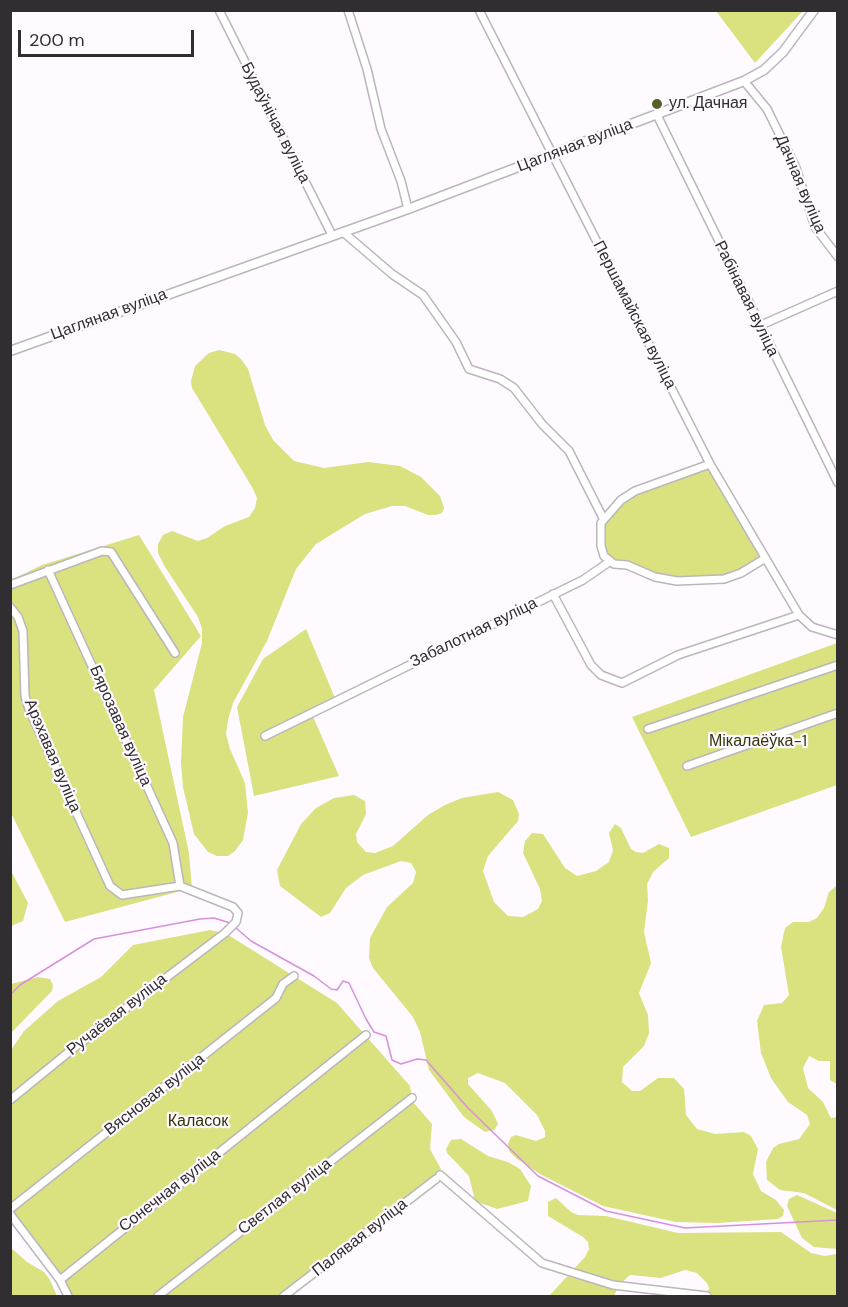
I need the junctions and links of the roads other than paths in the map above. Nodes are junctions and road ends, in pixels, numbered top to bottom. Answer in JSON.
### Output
{"nodes":[{"id":1,"x":219,"y":10,"type":"edge"},
{"id":2,"x":348,"y":10,"type":"edge"},
{"id":3,"x":479,"y":10,"type":"edge"},
{"id":4,"x":814,"y":10,"type":"edge"},
{"id":5,"x":744,"y":81,"type":"junction"},
{"id":6,"x":657,"y":115,"type":"junction"},
{"id":7,"x":552,"y":155,"type":"junction"},
{"id":8,"x":408,"y":209,"type":"junction"},
{"id":9,"x":343,"y":232,"type":"junction"},
{"id":10,"x":332,"y":235,"type":"junction"},
{"id":11,"x":837,"y":257,"type":"edge"},
{"id":12,"x":837,"y":291,"type":"edge"},
{"id":13,"x":759,"y":326,"type":"junction"},
{"id":14,"x":10,"y":351,"type":"edge"},
{"id":15,"x":710,"y":465,"type":"junction"},
{"id":16,"x":837,"y":483,"type":"edge"},
{"id":17,"x":603,"y":518,"type":"junction"},
{"id":18,"x":764,"y":559,"type":"junction"},
{"id":19,"x":609,"y":562,"type":"junction"},
{"id":20,"x":48,"y":570,"type":"junction"},
{"id":21,"x":10,"y":585,"type":"edge"},
{"id":22,"x":553,"y":594,"type":"junction"},
{"id":23,"x":10,"y":607,"type":"edge"},
{"id":24,"x":799,"y":615,"type":"junction"},
{"id":25,"x":837,"y":634,"type":"edge"},
{"id":26,"x":175,"y":653,"type":"dead end"},
{"id":27,"x":837,"y":665,"type":"edge"},
{"id":28,"x":837,"y":713,"type":"edge"},
{"id":29,"x":648,"y":729,"type":"dead end"},
{"id":30,"x":265,"y":736,"type":"dead end"},
{"id":31,"x":687,"y":766,"type":"dead end"},
{"id":32,"x":180,"y":886,"type":"junction"},
{"id":33,"x":294,"y":976,"type":"dead end"},
{"id":34,"x":366,"y":1035,"type":"dead end"},
{"id":35,"x":412,"y":1098,"type":"dead end"},
{"id":36,"x":10,"y":1100,"type":"edge"},
{"id":37,"x":10,"y":1209,"type":"edge"},
{"id":38,"x":10,"y":1214,"type":"edge"},
{"id":39,"x":60,"y":1280,"type":"junction"},
{"id":40,"x":68,"y":1296,"type":"edge"},
{"id":41,"x":158,"y":1296,"type":"edge"},
{"id":42,"x":284,"y":1296,"type":"edge"},
{"id":43,"x":707,"y":1296,"type":"edge"}],
"edges":[{"from":1,"to":10,"type":"street","name":"Будаўнічая вуліца"},
{"from":2,"to":8,"type":"street"},
{"from":3,"to":7,"type":"street","name":"Першамайская вуліца"},
{"from":4,"to":5,"type":"street","name":"Цагляная вуліца"},
{"from":5,"to":6,"type":"street","name":"Цагляная вуліца"},
{"from":5,"to":11,"type":"street","name":"Дачная вуліца"},
{"from":6,"to":7,"type":"street","name":"Цагляная вуліца"},
{"from":6,"to":13,"type":"street","name":"Рабінавая вуліца"},
{"from":7,"to":8,"type":"street","name":"Цагляная вуліца"},
{"from":7,"to":15,"type":"street","name":"Першамайская вуліца"},
{"from":8,"to":9,"type":"street","name":"Цагляная вуліца"},
{"from":9,"to":10,"type":"street","name":"Цагляная вуліца"},
{"from":9,"to":17,"type":"street"},
{"from":10,"to":14,"type":"street","name":"Цагляная вуліца"},
{"from":12,"to":13,"type":"street"},
{"from":13,"to":16,"type":"street","name":"Рабінавая вуліца"},
{"from":15,"to":17,"type":"street"},
{"from":15,"to":18,"type":"street","name":"Першамайская вуліца"},
{"from":17,"to":19,"type":"street"},
{"from":18,"to":19,"type":"street"},
{"from":18,"to":24,"type":"street","name":"Першамайская вуліца"},
{"from":19,"to":22,"type":"street","name":"Забалотная вуліца"},
{"from":20,"to":21,"type":"street"},
{"from":20,"to":26,"type":"street"},
{"from":20,"to":32,"type":"street","name":"Бярозавая вуліца"},
{"from":22,"to":24,"type":"street"},
{"from":22,"to":30,"type":"street","name":"Забалотная вуліца"},
{"from":23,"to":32,"type":"street","name":"Арэхавая вуліца"},
{"from":24,"to":25,"type":"street"},
{"from":27,"to":29,"type":"street"},
{"from":28,"to":31,"type":"street"},
{"from":32,"to":36,"type":"street","name":"Ручаёвая вуліца"},
{"from":33,"to":37,"type":"street","name":"Вясновая вуліца"},
{"from":34,"to":39,"type":"street","name":"Сонечная вуліца"},
{"from":35,"to":41,"type":"street","name":"Светлая вуліца"},
{"from":38,"to":39,"type":"street"},
{"from":39,"to":40,"type":"street"},
{"from":42,"to":43,"type":"street","name":"Палявая вуліца"}]}
